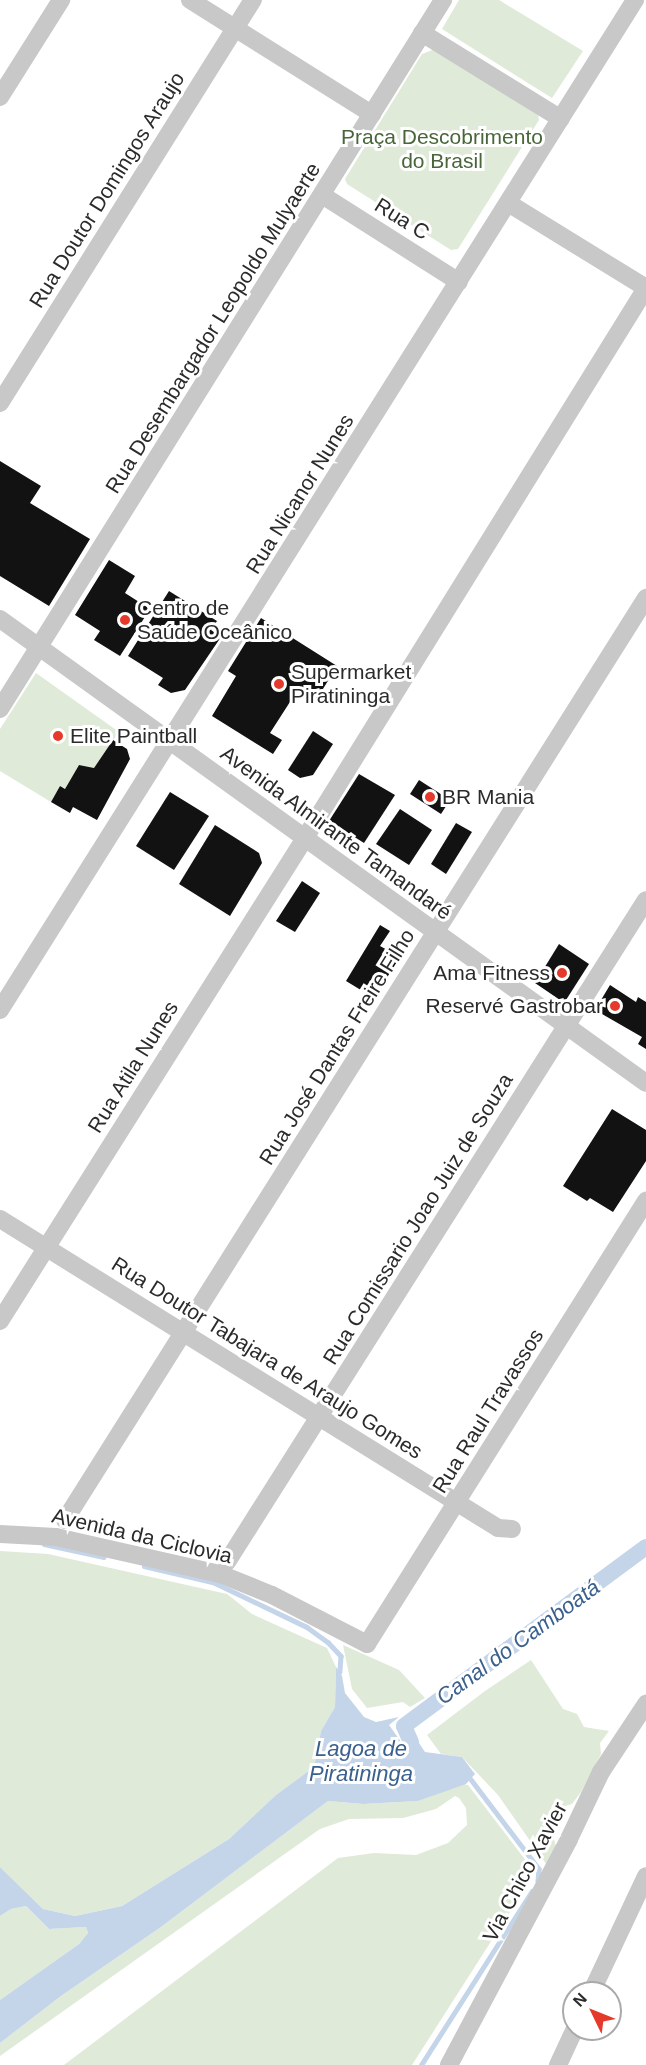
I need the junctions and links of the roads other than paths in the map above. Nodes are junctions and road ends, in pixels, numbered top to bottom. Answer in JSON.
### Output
{"nodes":[{"id":1,"x":61,"y":0,"type":"edge"},
{"id":2,"x":190,"y":0,"type":"edge"},
{"id":3,"x":253,"y":0,"type":"edge"},
{"id":4,"x":443,"y":0,"type":"edge"},
{"id":5,"x":635,"y":0,"type":"edge"},
{"id":6,"x":235,"y":28,"type":"junction"},
{"id":7,"x":422,"y":33,"type":"junction"},
{"id":8,"x":0,"y":97,"type":"edge"},
{"id":9,"x":372,"y":114,"type":"junction"},
{"id":10,"x":561,"y":119,"type":"junction"},
{"id":11,"x":322,"y":195,"type":"junction"},
{"id":12,"x":508,"y":203,"type":"junction"},
{"id":13,"x":459,"y":282,"type":"junction"},
{"id":14,"x":646,"y":288,"type":"edge"},
{"id":15,"x":0,"y":403,"type":"edge"},
{"id":16,"x":646,"y":598,"type":"edge"},
{"id":17,"x":0,"y":619,"type":"edge"},
{"id":18,"x":39,"y":648,"type":"junction"},
{"id":19,"x":0,"y":709,"type":"edge"},
{"id":20,"x":171,"y":742,"type":"junction"},
{"id":21,"x":305,"y":838,"type":"junction"},
{"id":22,"x":646,"y":900,"type":"edge"},
{"id":23,"x":436,"y":932,"type":"junction"},
{"id":24,"x":0,"y":1010,"type":"edge"},
{"id":25,"x":568,"y":1026,"type":"junction"},
{"id":26,"x":646,"y":1083,"type":"edge"},
{"id":27,"x":646,"y":1201,"type":"edge"},
{"id":28,"x":0,"y":1219,"type":"edge"},
{"id":29,"x":46,"y":1248,"type":"junction"},
{"id":30,"x":0,"y":1320,"type":"edge"},
{"id":31,"x":183,"y":1333,"type":"junction"},
{"id":32,"x":319,"y":1417,"type":"junction"},
{"id":33,"x":457,"y":1503,"type":"junction"},
{"id":34,"x":65,"y":1520,"type":"dead end"},
{"id":35,"x":512,"y":1529,"type":"dead end"},
{"id":36,"x":0,"y":1534,"type":"edge"},
{"id":37,"x":227,"y":1562,"type":"dead end"},
{"id":38,"x":366,"y":1644,"type":"joint"},
{"id":39,"x":646,"y":1704,"type":"edge"},
{"id":40,"x":646,"y":1876,"type":"edge"},
{"id":41,"x":597,"y":1981,"type":"edge"},
{"id":42,"x":569,"y":2041,"type":"edge"},
{"id":43,"x":449,"y":2065,"type":"edge"},
{"id":44,"x":558,"y":2065,"type":"edge"}],
"edges":[{"from":1,"to":8,"type":"street"},
{"from":2,"to":6,"type":"street"},
{"from":3,"to":6,"type":"street","name":"Rua Doutor Domingos Araujo"},
{"from":4,"to":7,"type":"street","name":"Rua Desembargador Leopoldo Mulyaerte"},
{"from":5,"to":10,"type":"street","name":"Rua Nicanor Nunes"},
{"from":6,"to":9,"type":"street"},
{"from":6,"to":15,"type":"street","name":"Rua Doutor Domingos Araujo"},
{"from":7,"to":9,"type":"street","name":"Rua Desembargador Leopoldo Mulyaerte"},
{"from":7,"to":10,"type":"street"},
{"from":9,"to":11,"type":"street","name":"Rua Desembargador Leopoldo Mulyaerte"},
{"from":10,"to":12,"type":"street","name":"Rua Nicanor Nunes"},
{"from":11,"to":13,"type":"street","name":"Rua C"},
{"from":11,"to":18,"type":"street","name":"Rua Desembargador Leopoldo Mulyaerte"},
{"from":12,"to":13,"type":"street","name":"Rua Nicanor Nunes"},
{"from":12,"to":14,"type":"street"},
{"from":13,"to":20,"type":"street","name":"Rua Nicanor Nunes"},
{"from":14,"to":21,"type":"street"},
{"from":16,"to":23,"type":"street","name":"Rua José Dantas Freire Filho"},
{"from":17,"to":18,"type":"street","name":"Avenida Almirante Tamandaré"},
{"from":18,"to":19,"type":"street","name":"Rua Desembargador Leopoldo Mulyaerte"},
{"from":18,"to":20,"type":"street","name":"Avenida Almirante Tamandaré"},
{"from":20,"to":21,"type":"street","name":"Avenida Almirante Tamandaré"},
{"from":20,"to":24,"type":"street","name":"Rua Nicanor Nunes"},
{"from":21,"to":23,"type":"street","name":"Avenida Almirante Tamandaré"},
{"from":21,"to":29,"type":"street","name":"Rua Atila Nunes"},
{"from":22,"to":25,"type":"street","name":"Rua Comissario Joao Juiz de Souza"},
{"from":23,"to":25,"type":"street","name":"Avenida Almirante Tamandaré"},
{"from":23,"to":31,"type":"street","name":"Rua José Dantas Freire Filho"},
{"from":25,"to":26,"type":"street","name":"Avenida Almirante Tamandaré"},
{"from":25,"to":32,"type":"street","name":"Rua Comissario Joao Juiz de Souza"},
{"from":27,"to":33,"type":"street","name":"Rua Raul Travassos"},
{"from":28,"to":29,"type":"street","name":"Rua Doutor Tabajara de Araujo Gomes"},
{"from":29,"to":30,"type":"street","name":"Rua Atila Nunes"},
{"from":29,"to":31,"type":"street","name":"Rua Doutor Tabajara de Araujo Gomes"},
{"from":31,"to":32,"type":"street","name":"Rua Doutor Tabajara de Araujo Gomes"},
{"from":31,"to":34,"type":"street","name":"Rua José Dantas Freire Filho"},
{"from":32,"to":33,"type":"street","name":"Rua Doutor Tabajara de Araujo Gomes"},
{"from":32,"to":37,"type":"street","name":"Rua Comissario Joao Juiz de Souza"},
{"from":33,"to":35,"type":"street","name":"Rua Doutor Tabajara de Araujo Gomes"},
{"from":33,"to":38,"type":"street","name":"Rua Raul Travassos"},
{"from":36,"to":38,"type":"street","name":"Avenida da Ciclovia"},
{"from":39,"to":43,"type":"street","name":"Via Chico Xavier"},
{"from":40,"to":41,"type":"street"},
{"from":42,"to":44,"type":"street"}]}
